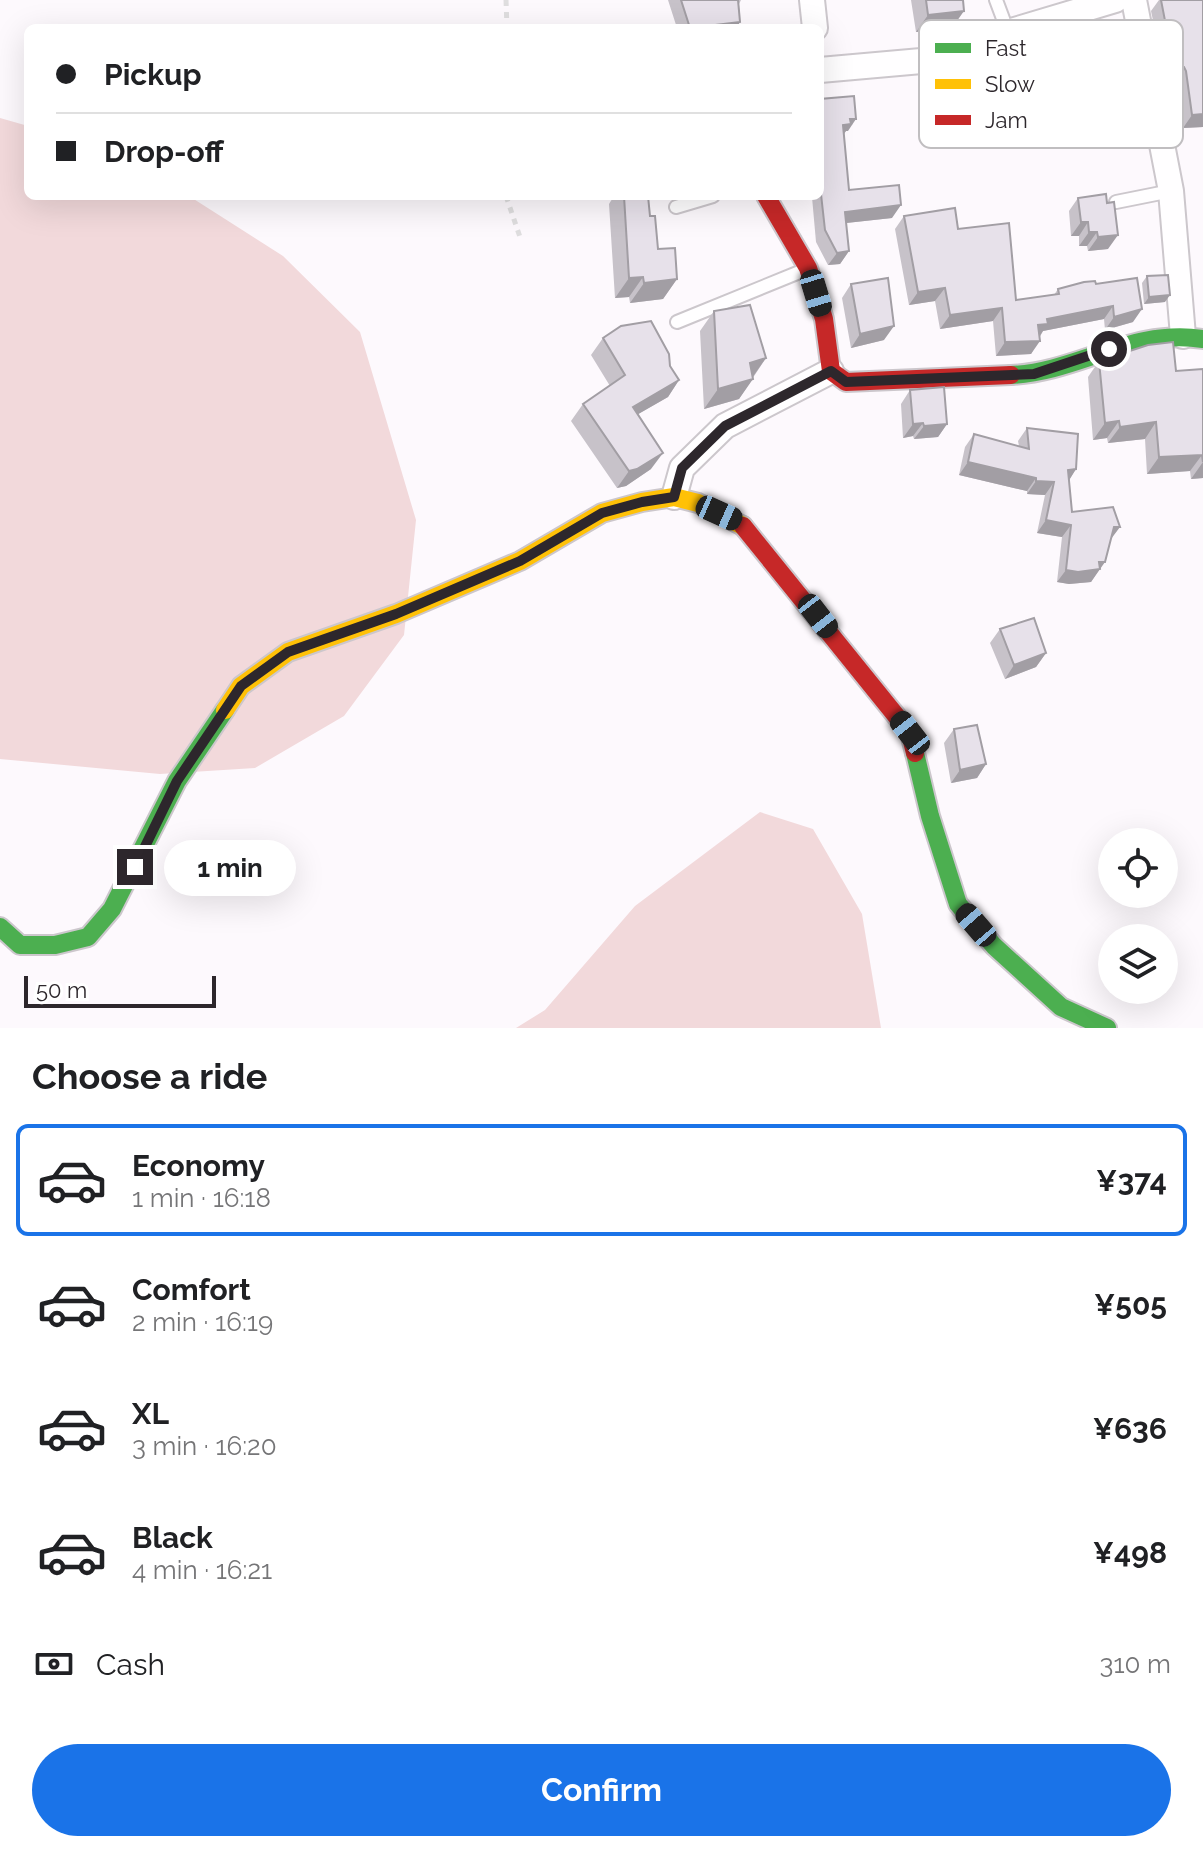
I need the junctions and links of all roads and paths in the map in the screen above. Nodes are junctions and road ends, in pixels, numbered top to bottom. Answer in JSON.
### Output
{"nodes":[{"id":1,"x":506,"y":0,"type":"edge"},
{"id":2,"x":812,"y":0,"type":"edge"},
{"id":3,"x":996,"y":0,"type":"edge"},
{"id":4,"x":1115,"y":0,"type":"edge"},
{"id":5,"x":1134,"y":0,"type":"edge"},
{"id":6,"x":1064,"y":7,"type":"edge"},
{"id":7,"x":1004,"y":20,"type":"edge"},
{"id":8,"x":1035,"y":20,"type":"edge"},
{"id":9,"x":1138,"y":20,"type":"edge"},
{"id":10,"x":507,"y":24,"type":"edge"},
{"id":11,"x":815,"y":24,"type":"edge"},
{"id":12,"x":919,"y":61,"type":"edge"},
{"id":13,"x":824,"y":70,"type":"edge"},
{"id":14,"x":1163,"y":148,"type":"edge"},
{"id":15,"x":1171,"y":191,"type":"junction"},
{"id":16,"x":507,"y":200,"type":"edge"},
{"id":17,"x":700,"y":200,"type":"edge"},
{"id":18,"x":768,"y":200,"type":"edge"},
{"id":19,"x":1116,"y":202,"type":"edge"},
{"id":20,"x":676,"y":207,"type":"dead end"},
{"id":21,"x":520,"y":237,"type":"dead end"},
{"id":22,"x":808,"y":268,"type":"junction"},
{"id":23,"x":677,"y":322,"type":"dead end"},
{"id":24,"x":1193,"y":338,"type":"edge"},
{"id":25,"x":831,"y":371,"type":"junction"},
{"id":26,"x":674,"y":497,"type":"junction"},
{"id":27,"x":0,"y":927,"type":"edge"},
{"id":28,"x":1107,"y":1028,"type":"edge"}],
"edges":[{"from":1,"to":10,"type":"path"},
{"from":2,"to":11,"type":"street"},
{"from":3,"to":7,"type":"lane"},
{"from":4,"to":6,"type":"street"},
{"from":5,"to":9,"type":"street"},
{"from":6,"to":8,"type":"street"},
{"from":12,"to":13,"type":"street"},
{"from":14,"to":15,"type":"street"},
{"from":15,"to":19,"type":"lane"},
{"from":15,"to":24,"type":"street"},
{"from":16,"to":21,"type":"path"},
{"from":17,"to":20,"type":"lane"},
{"from":18,"to":22,"type":"street"},
{"from":22,"to":23,"type":"lane"},
{"from":22,"to":25,"type":"street"},
{"from":24,"to":25,"type":"street"},
{"from":25,"to":26,"type":"street"},
{"from":26,"to":27,"type":"street"},
{"from":26,"to":28,"type":"street"}]}
